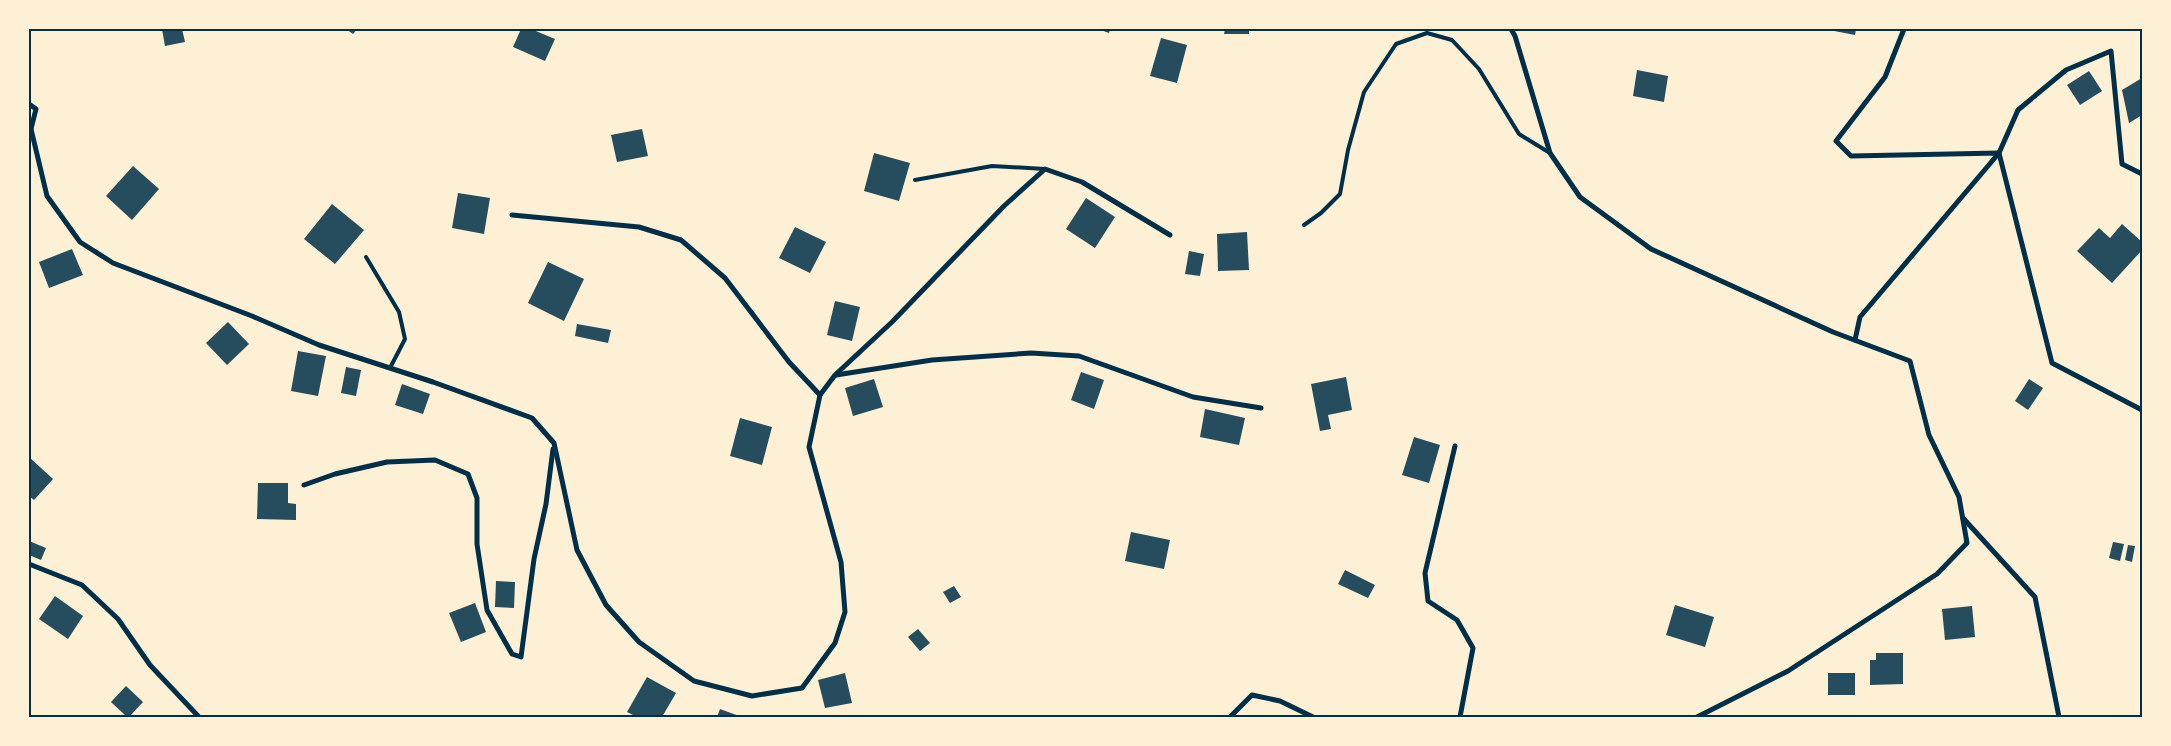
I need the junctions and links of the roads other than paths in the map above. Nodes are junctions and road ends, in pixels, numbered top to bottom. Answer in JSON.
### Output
{"nodes":[{"id":1,"x":1511,"y":29,"type":"edge"},
{"id":2,"x":1904,"y":29,"type":"edge"},
{"id":3,"x":29,"y":104,"type":"edge"},
{"id":4,"x":30,"y":129,"type":"edge"},
{"id":5,"x":1550,"y":153,"type":"junction"},
{"id":6,"x":1999,"y":153,"type":"junction"},
{"id":7,"x":1045,"y":169,"type":"junction"},
{"id":8,"x":2142,"y":174,"type":"edge"},
{"id":9,"x":915,"y":180,"type":"dead end"},
{"id":10,"x":512,"y":215,"type":"dead end"},
{"id":11,"x":1304,"y":224,"type":"dead end"},
{"id":12,"x":1170,"y":236,"type":"dead end"},
{"id":13,"x":366,"y":257,"type":"dead end"},
{"id":14,"x":1855,"y":340,"type":"junction"},
{"id":15,"x":390,"y":368,"type":"junction"},
{"id":16,"x":835,"y":375,"type":"junction"},
{"id":17,"x":820,"y":395,"type":"junction"},
{"id":18,"x":1261,"y":408,"type":"dead end"},
{"id":19,"x":2142,"y":410,"type":"edge"},
{"id":20,"x":554,"y":443,"type":"junction"},
{"id":21,"x":1455,"y":446,"type":"dead end"},
{"id":22,"x":304,"y":486,"type":"dead end"},
{"id":23,"x":1962,"y":518,"type":"junction"},
{"id":24,"x":29,"y":564,"type":"edge"},
{"id":25,"x":199,"y":717,"type":"edge"},
{"id":26,"x":1230,"y":717,"type":"edge"},
{"id":27,"x":1313,"y":717,"type":"edge"},
{"id":28,"x":1460,"y":717,"type":"edge"},
{"id":29,"x":1697,"y":717,"type":"edge"},
{"id":30,"x":2059,"y":717,"type":"edge"}],
"edges":[{"from":1,"to":5,"type":"street"},
{"from":2,"to":6,"type":"street"},
{"from":3,"to":4,"type":"street"},
{"from":4,"to":15,"type":"street"},
{"from":5,"to":11,"type":"lane"},
{"from":5,"to":14,"type":"street"},
{"from":6,"to":8,"type":"street"},
{"from":6,"to":14,"type":"street"},
{"from":6,"to":19,"type":"street"},
{"from":7,"to":9,"type":"lane"},
{"from":7,"to":12,"type":"street"},
{"from":7,"to":16,"type":"street"},
{"from":10,"to":17,"type":"street"},
{"from":13,"to":15,"type":"lane"},
{"from":14,"to":23,"type":"street"},
{"from":15,"to":20,"type":"street"},
{"from":16,"to":17,"type":"street"},
{"from":16,"to":18,"type":"street"},
{"from":17,"to":20,"type":"street"},
{"from":20,"to":22,"type":"street"},
{"from":21,"to":28,"type":"street"},
{"from":23,"to":29,"type":"street"},
{"from":23,"to":30,"type":"street"},
{"from":24,"to":25,"type":"street"},
{"from":26,"to":27,"type":"street"}]}
